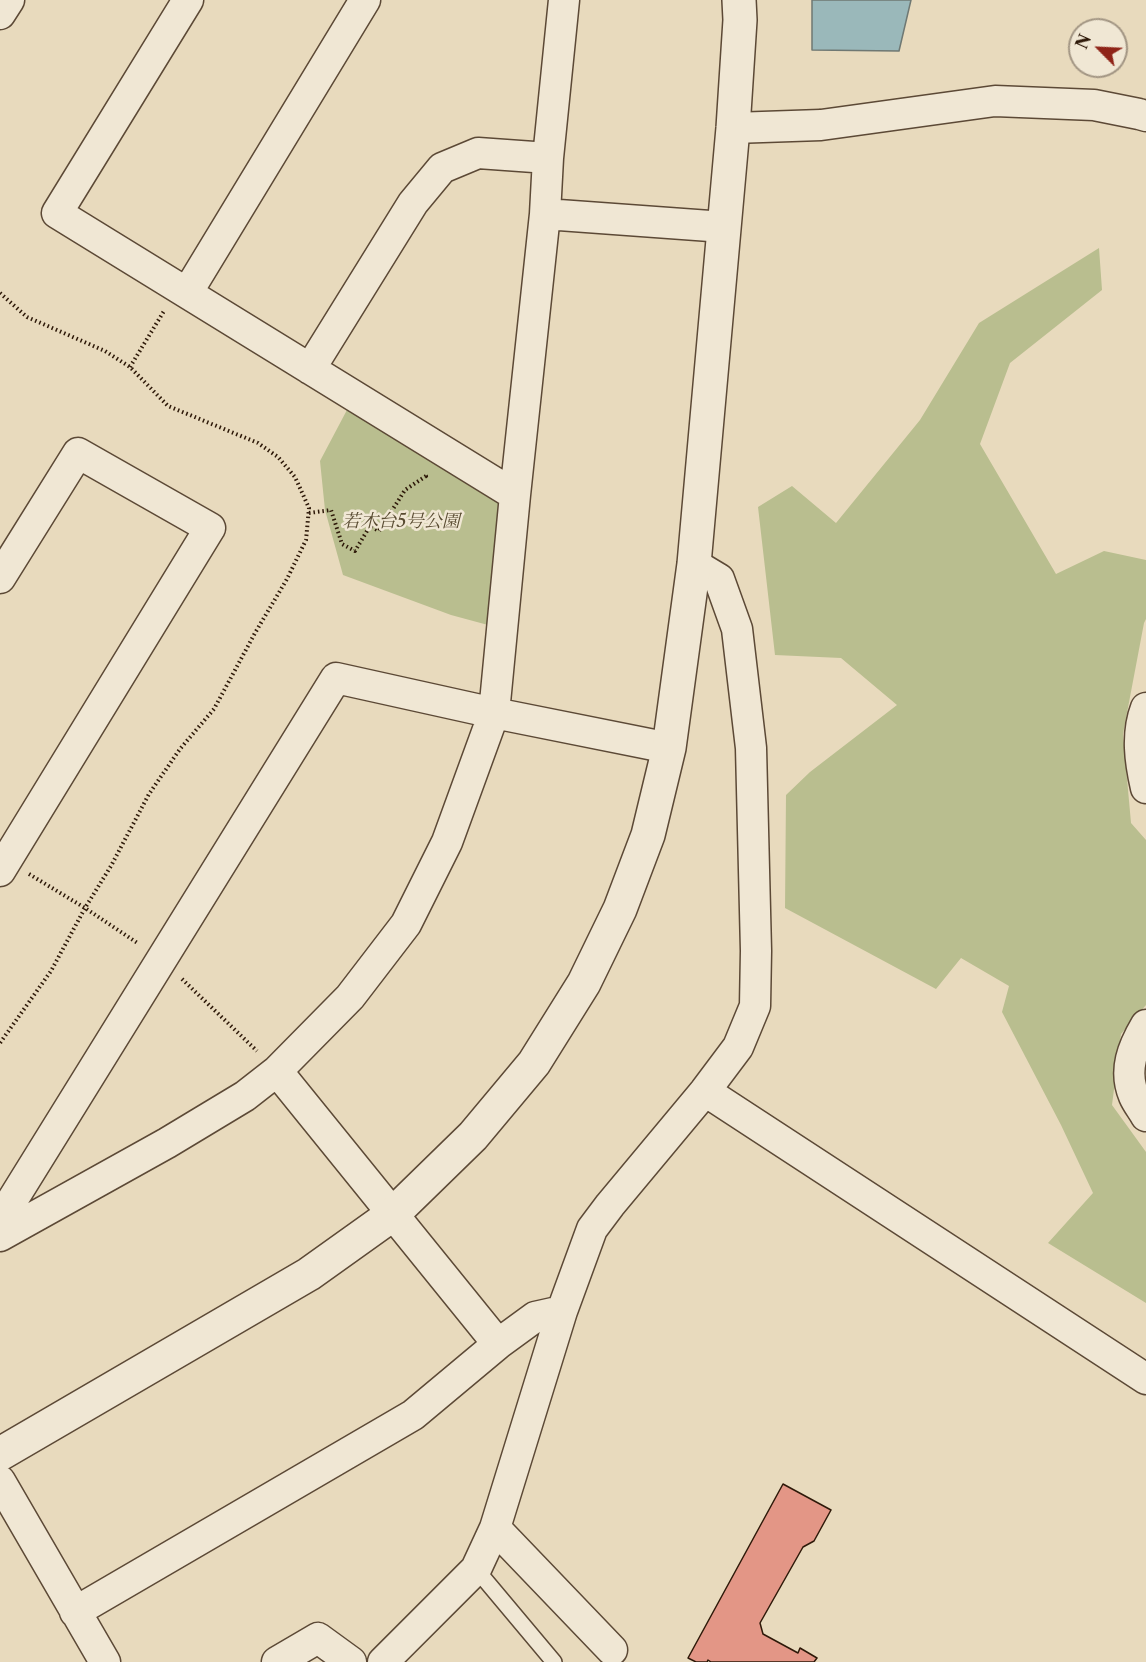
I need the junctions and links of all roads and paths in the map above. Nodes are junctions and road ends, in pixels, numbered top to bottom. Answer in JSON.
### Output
{"nodes":[{"id":1,"x":9,"y":0,"type":"edge"},
{"id":2,"x":188,"y":0,"type":"edge"},
{"id":3,"x":365,"y":0,"type":"edge"},
{"id":4,"x":564,"y":0,"type":"edge"},
{"id":5,"x":740,"y":0,"type":"edge"},
{"id":6,"x":0,"y":14,"type":"edge"},
{"id":7,"x":1146,"y":116,"type":"edge"},
{"id":8,"x":733,"y":128,"type":"junction"},
{"id":9,"x":548,"y":158,"type":"junction"},
{"id":10,"x":545,"y":214,"type":"junction"},
{"id":11,"x":724,"y":227,"type":"junction"},
{"id":12,"x":183,"y":291,"type":"junction"},
{"id":13,"x":130,"y":367,"type":"dead end"},
{"id":14,"x":310,"y":369,"type":"junction"},
{"id":15,"x":417,"y":469,"type":"dead end"},
{"id":16,"x":515,"y":495,"type":"junction"},
{"id":17,"x":309,"y":513,"type":"dead end"},
{"id":18,"x":694,"y":564,"type":"junction"},
{"id":19,"x":0,"y":578,"type":"edge"},
{"id":20,"x":1146,"y":708,"type":"edge"},
{"id":21,"x":494,"y":713,"type":"junction"},
{"id":22,"x":669,"y":748,"type":"junction"},
{"id":23,"x":1146,"y":788,"type":"edge"},
{"id":24,"x":0,"y":871,"type":"edge"},
{"id":25,"x":1146,"y":1025,"type":"edge"},
{"id":26,"x":277,"y":1071,"type":"junction"},
{"id":27,"x":705,"y":1091,"type":"junction"},
{"id":28,"x":1146,"y":1116,"type":"edge"},
{"id":29,"x":393,"y":1214,"type":"junction"},
{"id":30,"x":0,"y":1220,"type":"edge"},
{"id":31,"x":0,"y":1236,"type":"edge"},
{"id":32,"x":562,"y":1311,"type":"junction"},
{"id":33,"x":498,"y":1344,"type":"junction"},
{"id":34,"x":1146,"y":1379,"type":"edge"},
{"id":35,"x":0,"y":1454,"type":"edge"},
{"id":36,"x":0,"y":1481,"type":"edge"},
{"id":37,"x":495,"y":1528,"type":"junction"},
{"id":38,"x":476,"y":1569,"type":"junction"},
{"id":39,"x":75,"y":1612,"type":"junction"},
{"id":40,"x":612,"y":1650,"type":"dead end"},
{"id":41,"x":105,"y":1662,"type":"edge"},
{"id":42,"x":277,"y":1662,"type":"edge"},
{"id":43,"x":351,"y":1662,"type":"edge"},
{"id":44,"x":383,"y":1662,"type":"edge"},
{"id":45,"x":554,"y":1662,"type":"edge"}],
"edges":[{"from":1,"to":6,"type":"street"},
{"from":2,"to":12,"type":"street"},
{"from":3,"to":12,"type":"street"},
{"from":4,"to":9,"type":"street"},
{"from":5,"to":8,"type":"street"},
{"from":7,"to":8,"type":"street"},
{"from":8,"to":11,"type":"street"},
{"from":9,"to":10,"type":"street"},
{"from":9,"to":14,"type":"street"},
{"from":10,"to":11,"type":"street"},
{"from":10,"to":16,"type":"street"},
{"from":11,"to":18,"type":"street"},
{"from":12,"to":13,"type":"path"},
{"from":12,"to":14,"type":"street"},
{"from":14,"to":16,"type":"street"},
{"from":15,"to":17,"type":"path"},
{"from":16,"to":21,"type":"street"},
{"from":18,"to":22,"type":"street"},
{"from":18,"to":27,"type":"street"},
{"from":19,"to":24,"type":"street"},
{"from":20,"to":23,"type":"street"},
{"from":21,"to":22,"type":"street"},
{"from":21,"to":26,"type":"street"},
{"from":21,"to":30,"type":"street"},
{"from":22,"to":29,"type":"street"},
{"from":25,"to":28,"type":"street"},
{"from":26,"to":29,"type":"street"},
{"from":26,"to":31,"type":"street"},
{"from":27,"to":32,"type":"street"},
{"from":27,"to":34,"type":"street"},
{"from":29,"to":33,"type":"street"},
{"from":29,"to":35,"type":"street"},
{"from":32,"to":33,"type":"street"},
{"from":32,"to":37,"type":"street"},
{"from":33,"to":39,"type":"street"},
{"from":36,"to":39,"type":"street"},
{"from":37,"to":38,"type":"street"},
{"from":37,"to":40,"type":"street"},
{"from":38,"to":44,"type":"street"},
{"from":38,"to":45,"type":"lane"},
{"from":39,"to":41,"type":"street"},
{"from":42,"to":43,"type":"street"}]}
